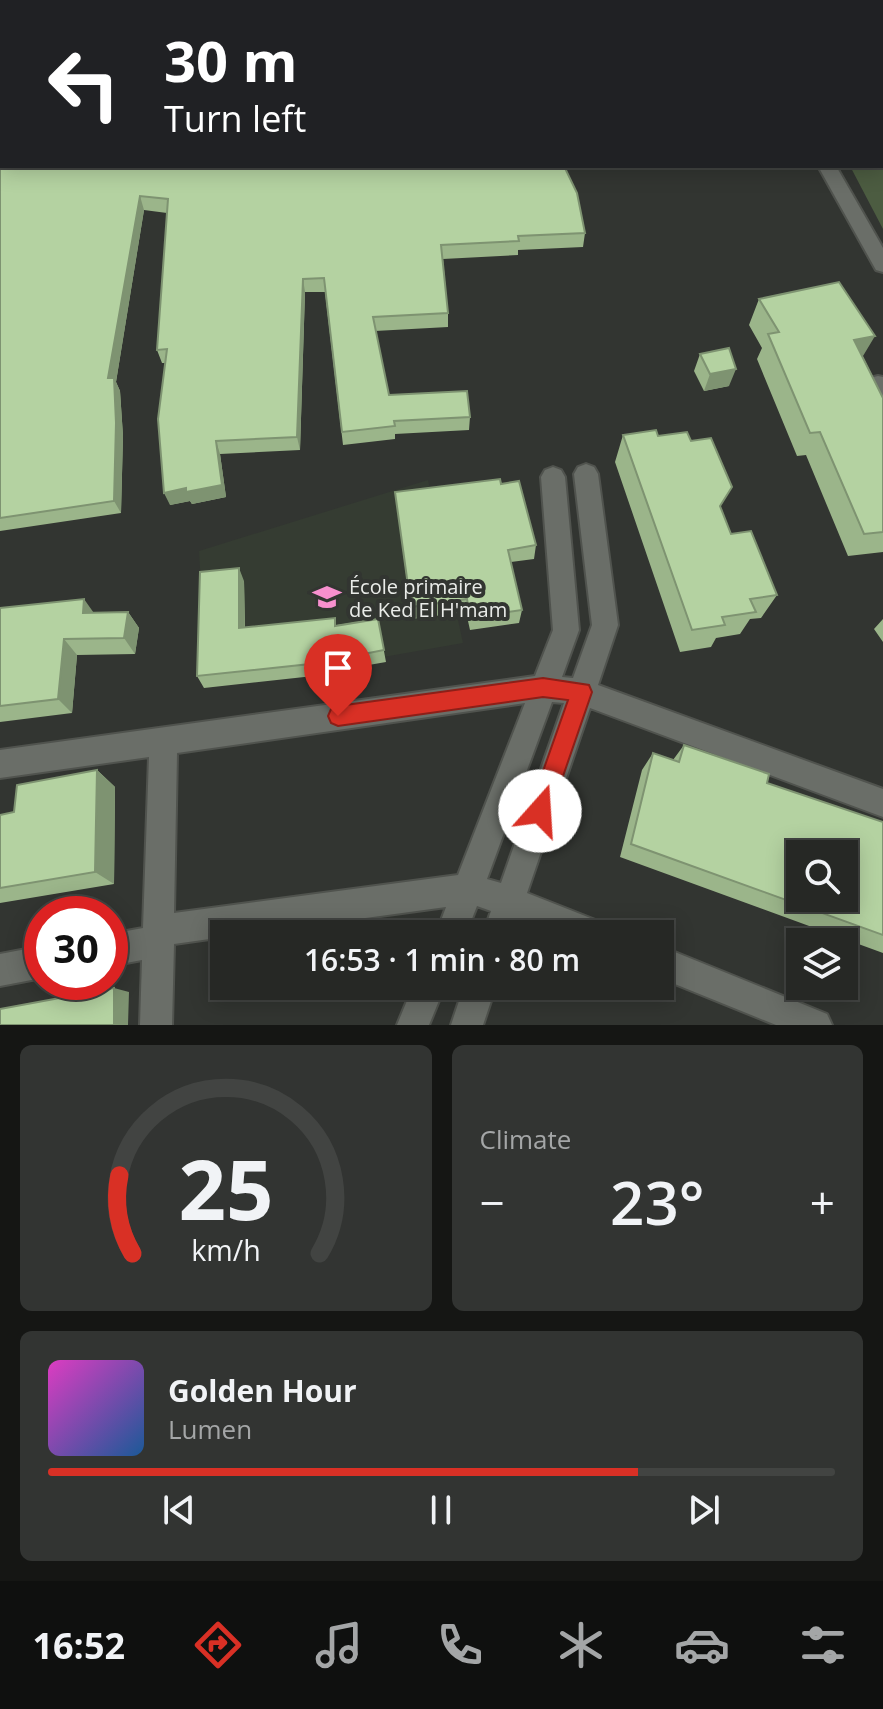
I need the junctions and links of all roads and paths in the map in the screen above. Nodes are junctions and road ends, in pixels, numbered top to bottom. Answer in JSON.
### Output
{"nodes":[{"id":1,"x":828,"y":168,"type":"edge"},
{"id":2,"x":883,"y":265,"type":"edge"},
{"id":3,"x":586,"y":474,"type":"dead end"},
{"id":4,"x":553,"y":477,"type":"dead end"},
{"id":5,"x":543,"y":688,"type":"junction"},
{"id":6,"x":582,"y":692,"type":"junction"},
{"id":7,"x":163,"y":741,"type":"junction"},
{"id":8,"x":0,"y":764,"type":"edge"},
{"id":9,"x":883,"y":803,"type":"edge"},
{"id":10,"x":469,"y":889,"type":"junction"},
{"id":11,"x":510,"y":901,"type":"junction"},
{"id":12,"x":457,"y":920,"type":"edge"},
{"id":13,"x":503,"y":920,"type":"edge"},
{"id":14,"x":557,"y":920,"type":"edge"},
{"id":15,"x":157,"y":936,"type":"junction"},
{"id":16,"x":128,"y":945,"type":"edge"},
{"id":17,"x":24,"y":965,"type":"edge"},
{"id":18,"x":674,"y":968,"type":"edge"},
{"id":19,"x":0,"y":970,"type":"edge"},
{"id":20,"x":423,"y":1000,"type":"edge"},
{"id":21,"x":475,"y":1000,"type":"edge"},
{"id":22,"x":156,"y":1025,"type":"edge"},
{"id":23,"x":413,"y":1025,"type":"edge"},
{"id":24,"x":467,"y":1025,"type":"edge"},
{"id":25,"x":816,"y":1025,"type":"edge"}],
"edges":[{"from":1,"to":2,"type":"street"},
{"from":3,"to":6,"type":"street"},
{"from":4,"to":5,"type":"street"},
{"from":5,"to":6,"type":"street"},
{"from":5,"to":7,"type":"street"},
{"from":5,"to":10,"type":"street"},
{"from":6,"to":9,"type":"street"},
{"from":6,"to":11,"type":"street"},
{"from":7,"to":8,"type":"street"},
{"from":7,"to":15,"type":"street"},
{"from":10,"to":11,"type":"street"},
{"from":10,"to":12,"type":"street"},
{"from":10,"to":15,"type":"street"},
{"from":11,"to":13,"type":"street"},
{"from":11,"to":14,"type":"street"},
{"from":15,"to":16,"type":"street"},
{"from":15,"to":22,"type":"street"},
{"from":17,"to":19,"type":"street"},
{"from":18,"to":25,"type":"street"},
{"from":20,"to":23,"type":"street"},
{"from":21,"to":24,"type":"street"}]}
